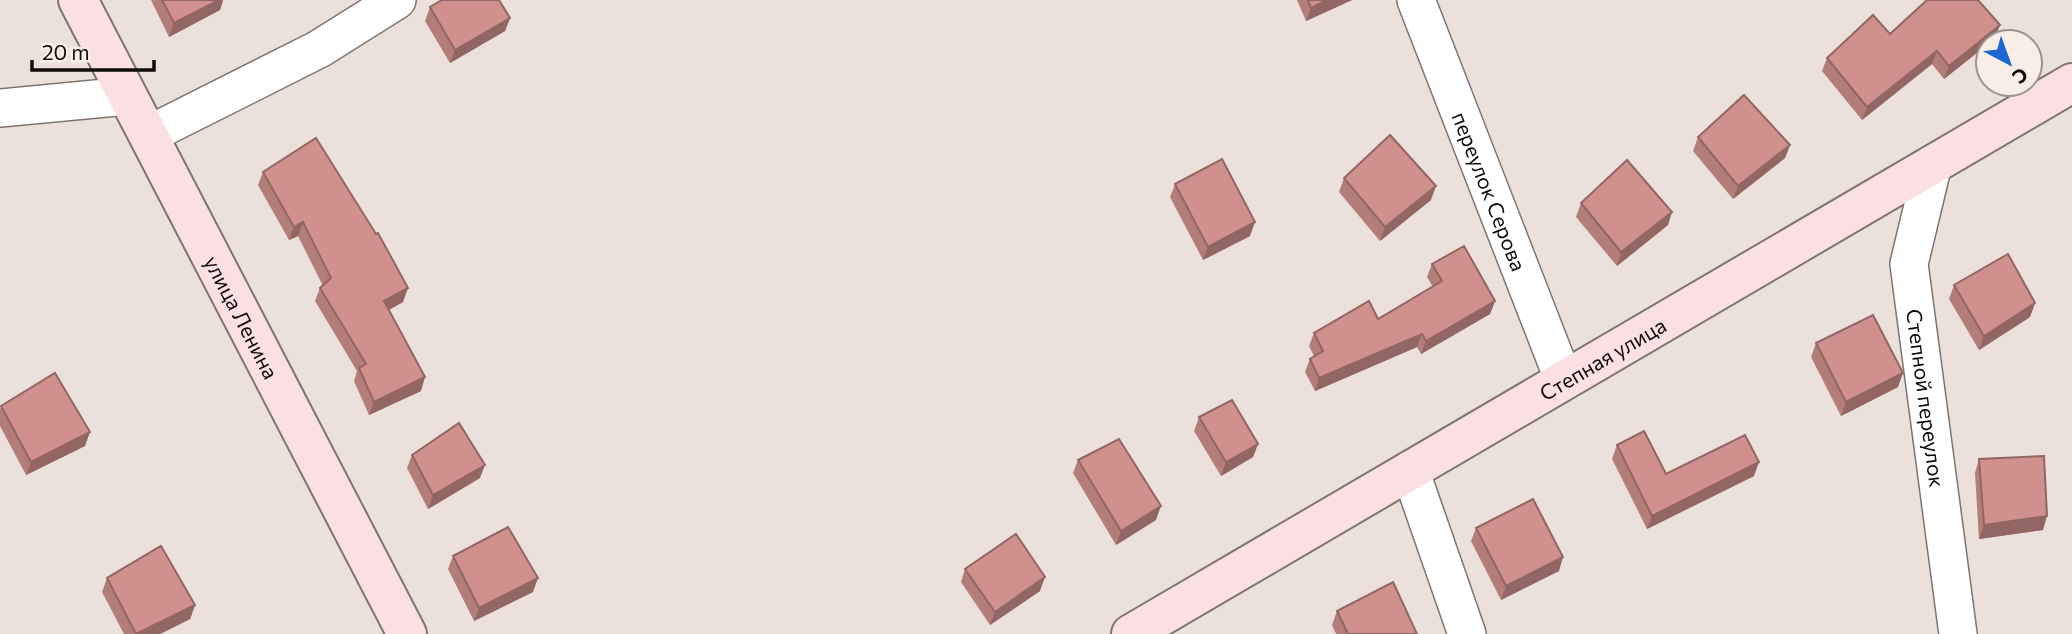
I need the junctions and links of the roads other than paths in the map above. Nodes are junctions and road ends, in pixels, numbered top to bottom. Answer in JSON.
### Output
{"nodes":[{"id":1,"x":78,"y":0,"type":"edge"},
{"id":2,"x":397,"y":0,"type":"edge"},
{"id":3,"x":1416,"y":0,"type":"edge"},
{"id":4,"x":2072,"y":83,"type":"edge"},
{"id":5,"x":127,"y":96,"type":"junction"},
{"id":6,"x":0,"y":108,"type":"edge"},
{"id":7,"x":148,"y":135,"type":"junction"},
{"id":8,"x":1933,"y":164,"type":"junction"},
{"id":9,"x":1564,"y":381,"type":"junction"},
{"id":10,"x":1410,"y":470,"type":"junction"},
{"id":11,"x":407,"y":634,"type":"edge"},
{"id":12,"x":1131,"y":634,"type":"edge"},
{"id":13,"x":1467,"y":634,"type":"edge"},
{"id":14,"x":1958,"y":634,"type":"edge"}],
"edges":[{"from":1,"to":5,"type":"main road","name":"улица Ленина"},
{"from":2,"to":7,"type":"street"},
{"from":3,"to":9,"type":"street","name":"переулок Серова"},
{"from":4,"to":8,"type":"main road","name":"Степная улица"},
{"from":5,"to":6,"type":"street"},
{"from":5,"to":7,"type":"main road","name":"улица Ленина"},
{"from":7,"to":11,"type":"main road","name":"улица Ленина"},
{"from":8,"to":9,"type":"main road","name":"Степная улица"},
{"from":8,"to":14,"type":"street","name":"Степной переулок"},
{"from":9,"to":10,"type":"main road","name":"Степная улица"},
{"from":10,"to":12,"type":"main road","name":"Степная улица"},
{"from":10,"to":13,"type":"street"}]}
